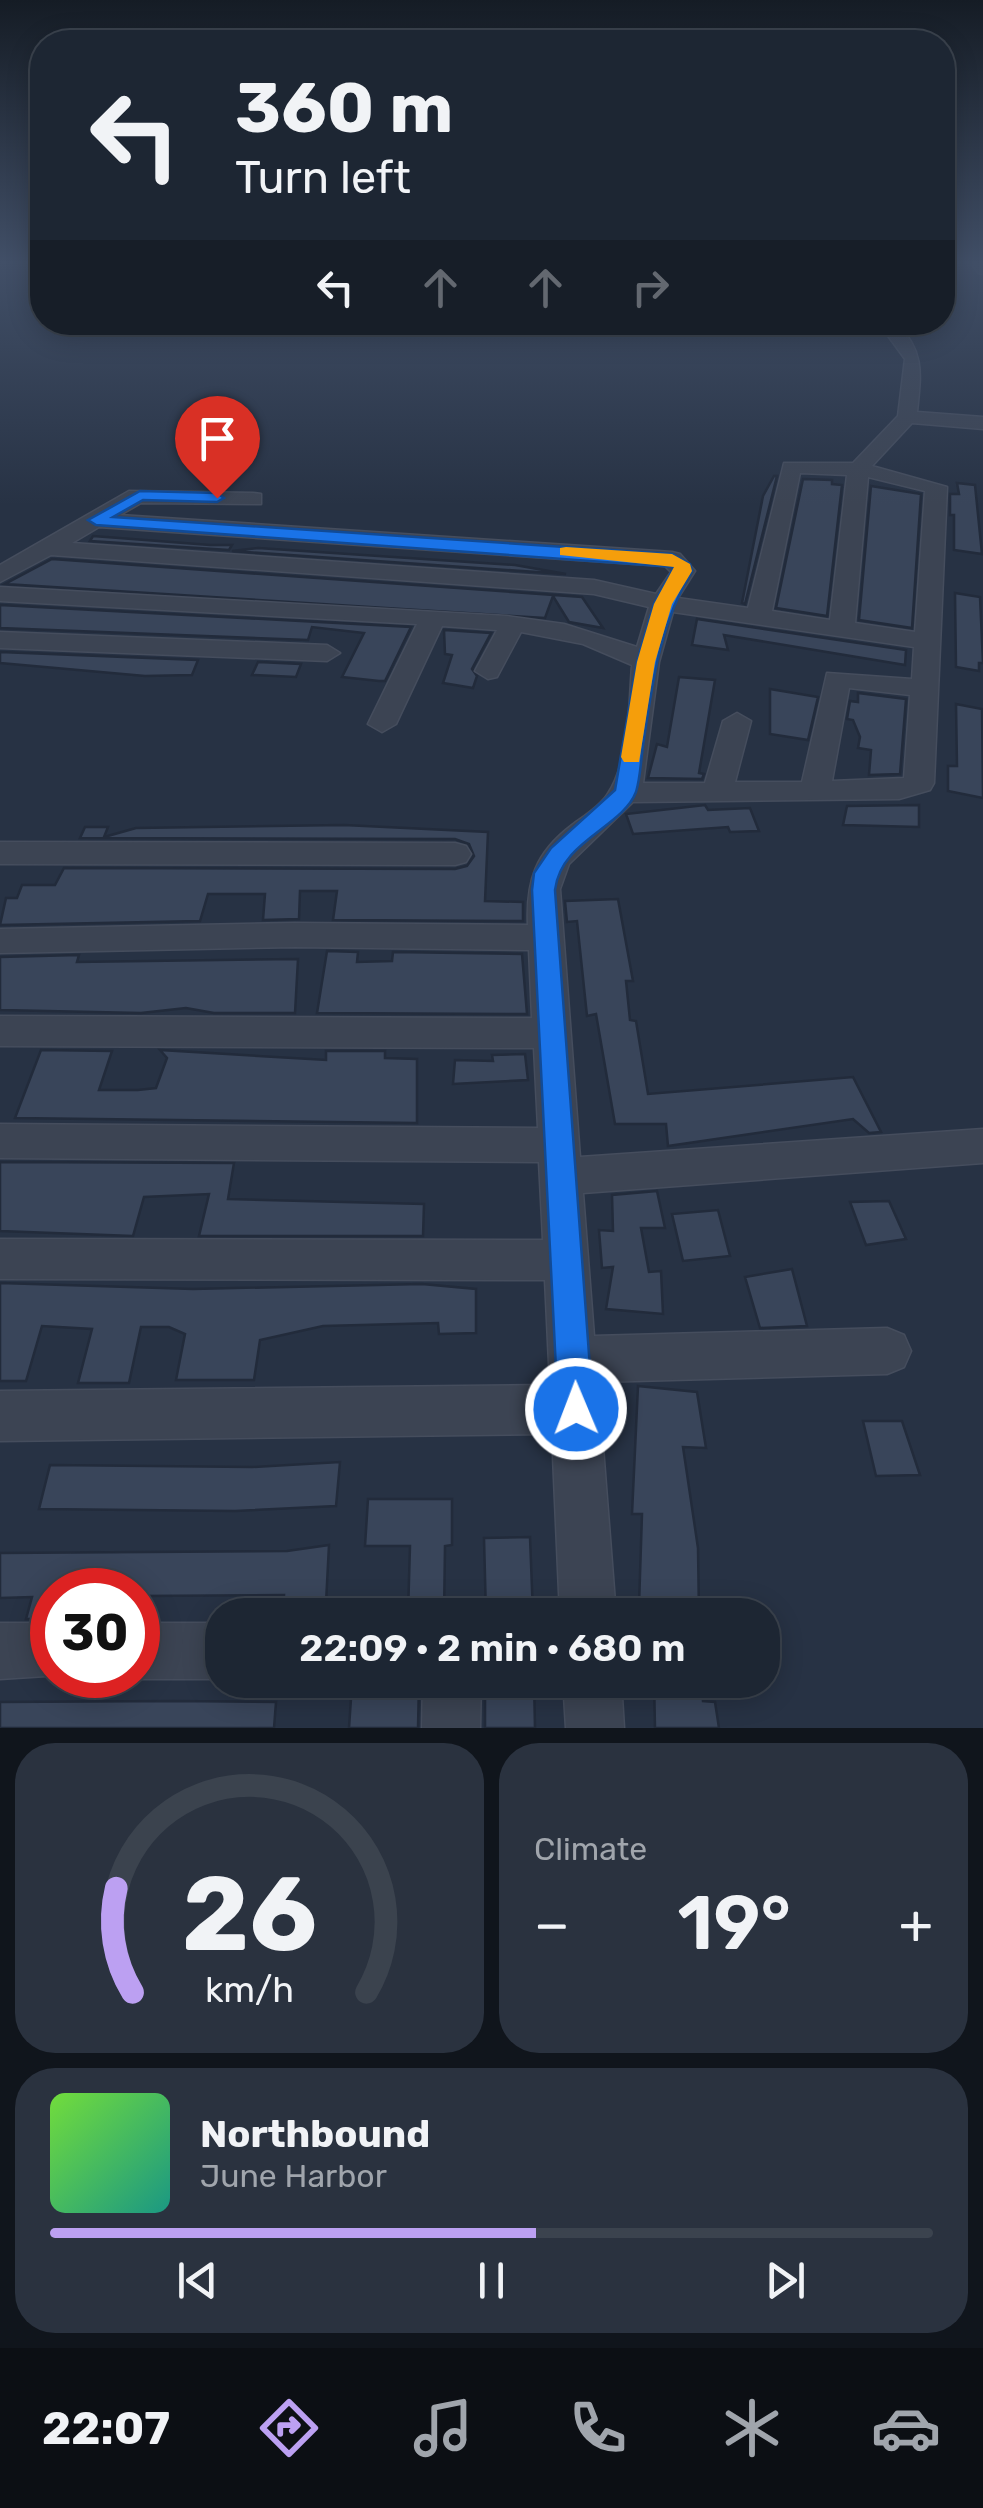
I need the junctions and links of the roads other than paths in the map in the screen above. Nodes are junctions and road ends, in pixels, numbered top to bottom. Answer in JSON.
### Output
{"nodes":[{"id":1,"x":907,"y":344,"type":"edge"},
{"id":2,"x":907,"y":417,"type":"junction"},
{"id":3,"x":983,"y":423,"type":"edge"},
{"id":4,"x":858,"y":469,"type":"junction"},
{"id":5,"x":253,"y":499,"type":"dead end"},
{"id":6,"x":96,"y":520,"type":"junction"},
{"id":7,"x":44,"y":548,"type":"junction"},
{"id":8,"x":364,"y":571,"type":"junction"},
{"id":9,"x":0,"y":576,"type":"edge"},
{"id":10,"x":0,"y":594,"type":"edge"},
{"id":11,"x":663,"y":604,"type":"junction"},
{"id":12,"x":352,"y":611,"type":"junction"},
{"id":13,"x":758,"y":617,"type":"junction"},
{"id":14,"x":433,"y":618,"type":"junction"},
{"id":15,"x":513,"y":624,"type":"junction"},
{"id":16,"x":842,"y":629,"type":"junction"},
{"id":17,"x":0,"y":640,"type":"edge"},
{"id":18,"x":926,"y":642,"type":"junction"},
{"id":19,"x":646,"y":662,"type":"junction"},
{"id":20,"x":488,"y":670,"type":"dead end"},
{"id":21,"x":923,"y":688,"type":"junction"},
{"id":22,"x":737,"y":721,"type":"dead end"},
{"id":23,"x":382,"y":724,"type":"dead end"},
{"id":24,"x":718,"y":789,"type":"junction"},
{"id":25,"x":816,"y":789,"type":"junction"},
{"id":26,"x":625,"y":792,"type":"junction"},
{"id":27,"x":454,"y":854,"type":"dead end"},
{"id":28,"x":3,"y":861,"type":"edge"},
{"id":29,"x":543,"y":938,"type":"junction"},
{"id":30,"x":0,"y":940,"type":"edge"},
{"id":31,"x":0,"y":1032,"type":"edge"},
{"id":32,"x":550,"y":1032,"type":"junction"},
{"id":33,"x":0,"y":1141,"type":"edge"},
{"id":34,"x":983,"y":1146,"type":"edge"},
{"id":35,"x":559,"y":1161,"type":"junction"},
{"id":36,"x":0,"y":1260,"type":"edge"},
{"id":37,"x":567,"y":1260,"type":"junction"},
{"id":38,"x":887,"y":1350,"type":"dead end"},
{"id":39,"x":575,"y":1384,"type":"junction"},
{"id":40,"x":0,"y":1416,"type":"edge"},
{"id":41,"x":587,"y":1598,"type":"edge"},
{"id":42,"x":0,"y":1651,"type":"edge"},
{"id":43,"x":30,"y":1651,"type":"edge"},
{"id":44,"x":160,"y":1651,"type":"edge"},
{"id":45,"x":205,"y":1652,"type":"edge"},
{"id":46,"x":452,"y":1698,"type":"edge"},
{"id":47,"x":594,"y":1698,"type":"edge"},
{"id":48,"x":451,"y":1728,"type":"edge"},
{"id":49,"x":596,"y":1728,"type":"edge"}],
"edges":[{"from":1,"to":2,"type":"street"},
{"from":2,"to":3,"type":"street"},
{"from":2,"to":4,"type":"street"},
{"from":4,"to":13,"type":"street"},
{"from":4,"to":16,"type":"street"},
{"from":4,"to":18,"type":"street"},
{"from":5,"to":6,"type":"street"},
{"from":6,"to":7,"type":"street"},
{"from":6,"to":11,"type":"street"},
{"from":7,"to":8,"type":"street"},
{"from":7,"to":9,"type":"street"},
{"from":8,"to":11,"type":"street"},
{"from":8,"to":12,"type":"street"},
{"from":10,"to":12,"type":"street"},
{"from":11,"to":13,"type":"street"},
{"from":11,"to":19,"type":"street"},
{"from":12,"to":14,"type":"street"},
{"from":12,"to":17,"type":"street"},
{"from":13,"to":16,"type":"street"},
{"from":14,"to":15,"type":"street"},
{"from":14,"to":23,"type":"street"},
{"from":15,"to":19,"type":"street"},
{"from":15,"to":20,"type":"street"},
{"from":16,"to":18,"type":"street"},
{"from":18,"to":21,"type":"street"},
{"from":19,"to":26,"type":"street"},
{"from":21,"to":25,"type":"street"},
{"from":21,"to":25,"type":"street"},
{"from":22,"to":24,"type":"street"},
{"from":24,"to":25,"type":"street"},
{"from":24,"to":26,"type":"street"},
{"from":26,"to":29,"type":"street"},
{"from":27,"to":28,"type":"street"},
{"from":29,"to":30,"type":"street"},
{"from":29,"to":32,"type":"street"},
{"from":31,"to":32,"type":"street"},
{"from":32,"to":35,"type":"street"},
{"from":33,"to":35,"type":"street"},
{"from":34,"to":35,"type":"street"},
{"from":35,"to":37,"type":"street"},
{"from":36,"to":37,"type":"street"},
{"from":37,"to":39,"type":"street"},
{"from":38,"to":39,"type":"street"},
{"from":39,"to":40,"type":"street"},
{"from":39,"to":41,"type":"street"},
{"from":42,"to":43,"type":"street"},
{"from":44,"to":45,"type":"street"},
{"from":46,"to":48,"type":"street"},
{"from":47,"to":49,"type":"street"}]}
